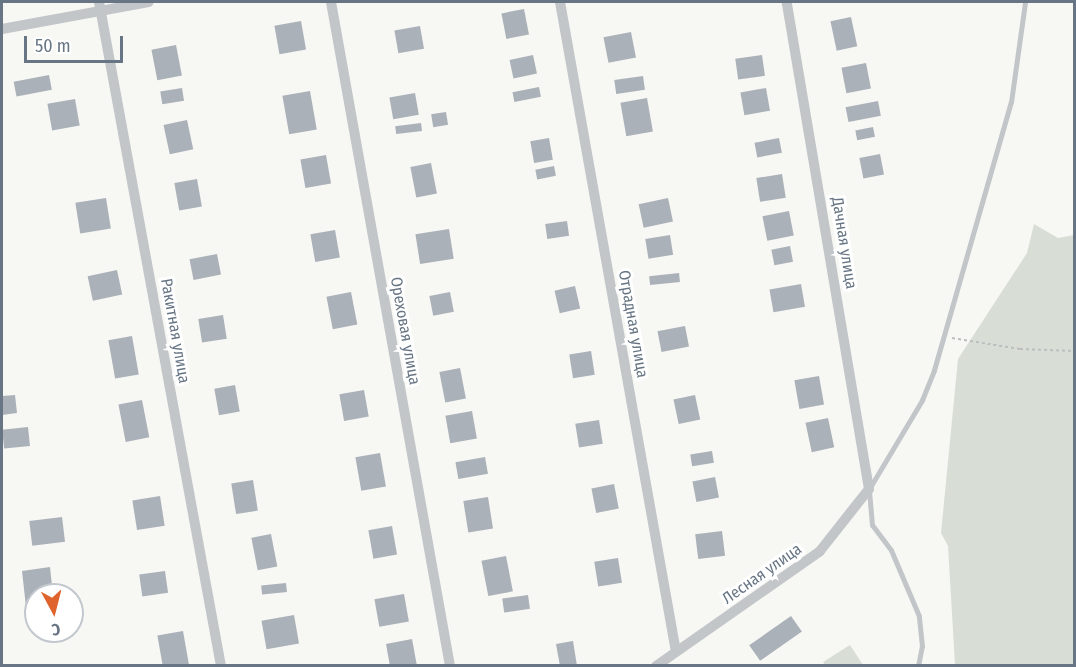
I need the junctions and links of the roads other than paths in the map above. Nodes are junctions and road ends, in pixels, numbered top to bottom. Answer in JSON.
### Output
{"nodes":[{"id":1,"x":149,"y":2,"type":"edge"},
{"id":2,"x":331,"y":2,"type":"edge"},
{"id":3,"x":560,"y":2,"type":"edge"},
{"id":4,"x":787,"y":2,"type":"edge"},
{"id":5,"x":1025,"y":2,"type":"edge"},
{"id":6,"x":100,"y":6,"type":"edge"},
{"id":7,"x":2,"y":29,"type":"edge"},
{"id":8,"x":869,"y":489,"type":"junction"},
{"id":9,"x":676,"y":652,"type":"junction"},
{"id":10,"x":221,"y":666,"type":"edge"},
{"id":11,"x":450,"y":666,"type":"edge"},
{"id":12,"x":656,"y":666,"type":"edge"},
{"id":13,"x":918,"y":666,"type":"edge"}],
"edges":[{"from":1,"to":6,"type":"street"},
{"from":2,"to":11,"type":"street","name":"Ореховая улица"},
{"from":3,"to":9,"type":"street","name":"Отрадная улица"},
{"from":4,"to":8,"type":"street","name":"Дачная улица"},
{"from":5,"to":8,"type":"lane"},
{"from":6,"to":7,"type":"street"},
{"from":6,"to":10,"type":"street","name":"Ракитная улица"},
{"from":8,"to":9,"type":"street","name":"Лесная улица"},
{"from":8,"to":13,"type":"lane"},
{"from":9,"to":12,"type":"street","name":"Лесная улица"}]}
